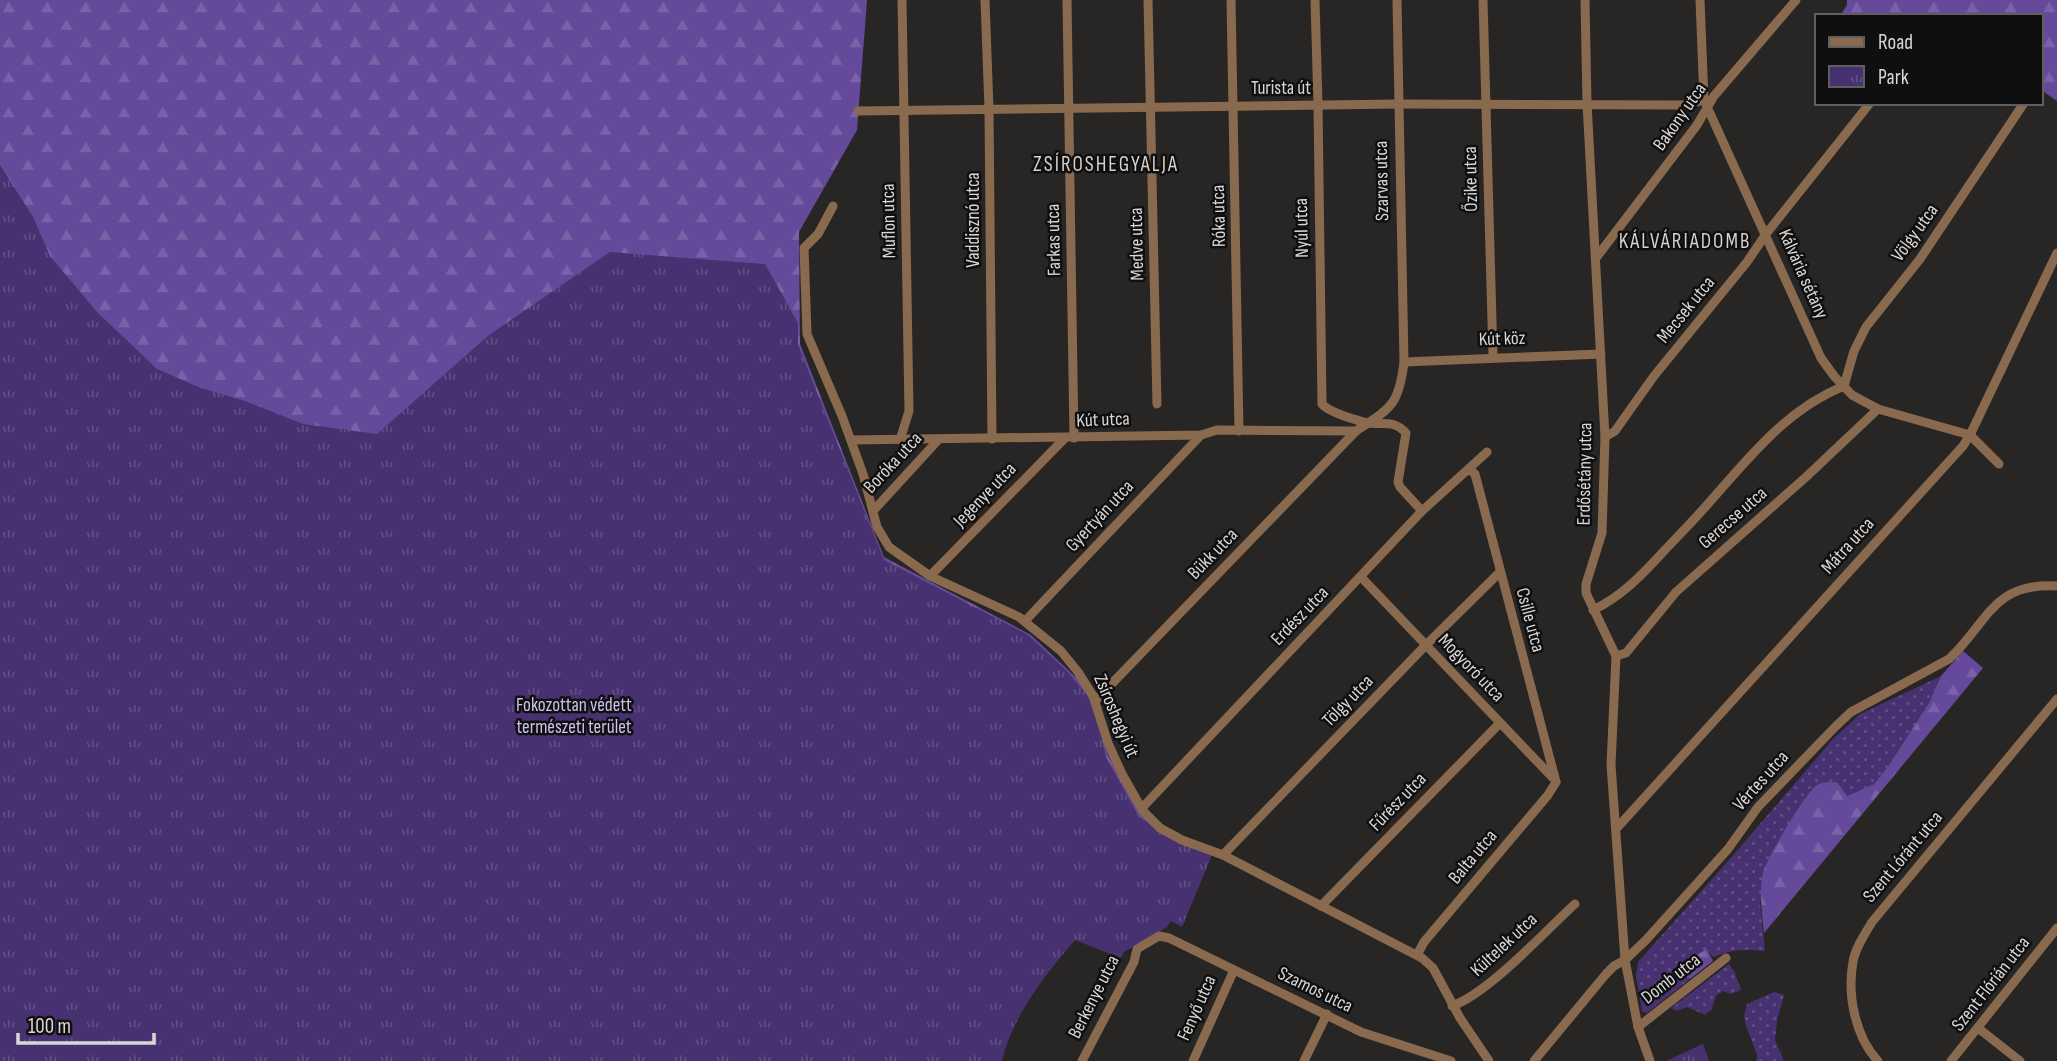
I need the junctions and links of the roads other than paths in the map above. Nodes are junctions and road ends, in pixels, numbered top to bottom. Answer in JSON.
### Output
{"nodes":[{"id":1,"x":902,"y":0,"type":"edge"},
{"id":2,"x":985,"y":0,"type":"edge"},
{"id":3,"x":1067,"y":0,"type":"edge"},
{"id":4,"x":1148,"y":0,"type":"edge"},
{"id":5,"x":1231,"y":0,"type":"edge"},
{"id":6,"x":1315,"y":0,"type":"edge"},
{"id":7,"x":1397,"y":0,"type":"edge"},
{"id":8,"x":1483,"y":0,"type":"edge"},
{"id":9,"x":1585,"y":0,"type":"edge"},
{"id":10,"x":1700,"y":0,"type":"edge"},
{"id":11,"x":1796,"y":0,"type":"edge"},
{"id":12,"x":1587,"y":103,"type":"junction"},
{"id":13,"x":1398,"y":104,"type":"junction"},
{"id":14,"x":1487,"y":104,"type":"junction"},
{"id":15,"x":1706,"y":104,"type":"junction"},
{"id":16,"x":1318,"y":105,"type":"junction"},
{"id":17,"x":1869,"y":105,"type":"edge"},
{"id":18,"x":2023,"y":105,"type":"edge"},
{"id":19,"x":1235,"y":106,"type":"junction"},
{"id":20,"x":1069,"y":108,"type":"junction"},
{"id":21,"x":1151,"y":108,"type":"junction"},
{"id":22,"x":989,"y":109,"type":"junction"},
{"id":23,"x":905,"y":110,"type":"junction"},
{"id":24,"x":858,"y":111,"type":"dead end"},
{"id":25,"x":833,"y":206,"type":"dead end"},
{"id":26,"x":1766,"y":234,"type":"junction"},
{"id":27,"x":2057,"y":253,"type":"edge"},
{"id":28,"x":1596,"y":258,"type":"junction"},
{"id":29,"x":1601,"y":354,"type":"junction"},
{"id":30,"x":1493,"y":357,"type":"junction"},
{"id":31,"x":1404,"y":362,"type":"junction"},
{"id":32,"x":1844,"y":386,"type":"junction"},
{"id":33,"x":1157,"y":404,"type":"dead end"},
{"id":34,"x":1878,"y":409,"type":"junction"},
{"id":35,"x":1368,"y":423,"type":"junction"},
{"id":36,"x":1239,"y":431,"type":"junction"},
{"id":37,"x":1356,"y":431,"type":"junction"},
{"id":38,"x":1201,"y":435,"type":"junction"},
{"id":39,"x":1970,"y":435,"type":"junction"},
{"id":40,"x":1605,"y":437,"type":"junction"},
{"id":41,"x":1069,"y":438,"type":"junction"},
{"id":42,"x":939,"y":439,"type":"junction"},
{"id":43,"x":992,"y":439,"type":"junction"},
{"id":44,"x":851,"y":440,"type":"junction"},
{"id":45,"x":900,"y":440,"type":"junction"},
{"id":46,"x":1487,"y":452,"type":"dead end"},
{"id":47,"x":1999,"y":464,"type":"dead end"},
{"id":48,"x":1468,"y":469,"type":"junction"},
{"id":49,"x":873,"y":511,"type":"junction"},
{"id":50,"x":1422,"y":511,"type":"junction"},
{"id":51,"x":1499,"y":573,"type":"junction"},
{"id":52,"x":930,"y":576,"type":"junction"},
{"id":53,"x":1361,"y":577,"type":"junction"},
{"id":54,"x":2057,"y":586,"type":"edge"},
{"id":55,"x":1593,"y":610,"type":"junction"},
{"id":56,"x":1025,"y":621,"type":"junction"},
{"id":57,"x":1424,"y":646,"type":"junction"},
{"id":58,"x":1616,"y":656,"type":"junction"},
{"id":59,"x":2057,"y":699,"type":"edge"},
{"id":60,"x":1095,"y":701,"type":"junction"},
{"id":61,"x":1500,"y":723,"type":"junction"},
{"id":62,"x":1556,"y":782,"type":"junction"},
{"id":63,"x":1142,"y":808,"type":"junction"},
{"id":64,"x":1616,"y":829,"type":"junction"},
{"id":65,"x":1223,"y":855,"type":"junction"},
{"id":66,"x":1575,"y":904,"type":"dead end"},
{"id":67,"x":1321,"y":906,"type":"junction"},
{"id":68,"x":2057,"y":928,"type":"edge"},
{"id":69,"x":1136,"y":949,"type":"joint"},
{"id":70,"x":1417,"y":955,"type":"junction"},
{"id":71,"x":1726,"y":958,"type":"dead end"},
{"id":72,"x":1625,"y":960,"type":"junction"},
{"id":73,"x":1234,"y":970,"type":"junction"},
{"id":74,"x":1452,"y":1006,"type":"junction"},
{"id":75,"x":1327,"y":1014,"type":"junction"},
{"id":76,"x":1638,"y":1027,"type":"junction"},
{"id":77,"x":1978,"y":1028,"type":"junction"},
{"id":78,"x":1082,"y":1061,"type":"edge"},
{"id":79,"x":1192,"y":1061,"type":"edge"},
{"id":80,"x":1304,"y":1061,"type":"edge"},
{"id":81,"x":1451,"y":1061,"type":"edge"},
{"id":82,"x":1489,"y":1061,"type":"edge"},
{"id":83,"x":1534,"y":1061,"type":"edge"},
{"id":84,"x":1650,"y":1061,"type":"edge"},
{"id":85,"x":1878,"y":1061,"type":"edge"},
{"id":86,"x":1951,"y":1061,"type":"edge"},
{"id":87,"x":2020,"y":1061,"type":"edge"}],
"edges":[{"from":1,"to":23,"type":"street","name":"Muflon utca"},
{"from":2,"to":22,"type":"street","name":"Vaddisznó utca"},
{"from":3,"to":20,"type":"street","name":"Farkas utca"},
{"from":4,"to":21,"type":"street","name":"Medve utca"},
{"from":5,"to":19,"type":"street","name":"Róka utca"},
{"from":6,"to":16,"type":"street","name":"Nyúl utca"},
{"from":7,"to":13,"type":"street","name":"Szarvas utca"},
{"from":8,"to":14,"type":"street","name":"Őzike utca"},
{"from":9,"to":12,"type":"street","name":"Erdősétány utca"},
{"from":10,"to":15,"type":"street","name":"Kálvária sétány"},
{"from":11,"to":15,"type":"street","name":"Bakony utca"},
{"from":12,"to":14,"type":"street","name":"Turista út"},
{"from":12,"to":15,"type":"street","name":"Turista út"},
{"from":12,"to":28,"type":"street","name":"Erdősétány utca"},
{"from":13,"to":14,"type":"street","name":"Turista út"},
{"from":13,"to":16,"type":"street","name":"Turista út"},
{"from":13,"to":31,"type":"street","name":"Szarvas utca"},
{"from":14,"to":30,"type":"street","name":"Őzike utca"},
{"from":15,"to":26,"type":"street","name":"Kálvária sétány"},
{"from":15,"to":28,"type":"street","name":"Bakony utca"},
{"from":16,"to":19,"type":"street","name":"Turista út"},
{"from":16,"to":35,"type":"street","name":"Nyúl utca"},
{"from":17,"to":26,"type":"street","name":"Mecsek utca"},
{"from":18,"to":32,"type":"street","name":"Völgy utca"},
{"from":19,"to":21,"type":"street","name":"Turista út"},
{"from":19,"to":36,"type":"street","name":"Róka utca"},
{"from":20,"to":21,"type":"street","name":"Turista út"},
{"from":20,"to":22,"type":"street","name":"Turista út"},
{"from":20,"to":41,"type":"street","name":"Farkas utca"},
{"from":21,"to":33,"type":"street","name":"Medve utca"},
{"from":22,"to":23,"type":"street","name":"Turista út"},
{"from":22,"to":43,"type":"street","name":"Vaddisznó utca"},
{"from":23,"to":24,"type":"street","name":"Turista út"},
{"from":23,"to":45,"type":"street","name":"Muflon utca"},
{"from":25,"to":44,"type":"street","name":"Zsíroshegyi út"},
{"from":26,"to":32,"type":"street","name":"Kálvária sétány"},
{"from":26,"to":40,"type":"street","name":"Mecsek utca"},
{"from":27,"to":39,"type":"street","name":"Mátra utca"},
{"from":28,"to":29,"type":"street","name":"Erdősétány utca"},
{"from":29,"to":30,"type":"street","name":"Kút köz"},
{"from":29,"to":40,"type":"street","name":"Erdősétány utca"},
{"from":30,"to":31,"type":"street","name":"Kút köz"},
{"from":31,"to":35,"type":"street","name":"Szarvas utca"},
{"from":32,"to":34,"type":"street","name":"Kálvária sétány"},
{"from":32,"to":55,"type":"street","name":"Gerecse utca"},
{"from":34,"to":39,"type":"street","name":"Kálvária sétány"},
{"from":34,"to":58,"type":"street","name":"Gerecse utca"},
{"from":35,"to":37,"type":"street","name":"Bükk utca"},
{"from":35,"to":50,"type":"street"},
{"from":36,"to":37,"type":"street","name":"Kút utca"},
{"from":36,"to":38,"type":"street","name":"Kút utca"},
{"from":37,"to":60,"type":"street","name":"Bükk utca"},
{"from":38,"to":41,"type":"street","name":"Kút utca"},
{"from":38,"to":56,"type":"street","name":"Gyertyán utca"},
{"from":39,"to":47,"type":"street","name":"Kálvária sétány"},
{"from":39,"to":64,"type":"street","name":"Mátra utca"},
{"from":40,"to":55,"type":"street","name":"Erdősétány utca"},
{"from":41,"to":43,"type":"street","name":"Kút utca"},
{"from":41,"to":52,"type":"street","name":"Jegenye utca"},
{"from":42,"to":43,"type":"street","name":"Kút utca"},
{"from":42,"to":45,"type":"street","name":"Kút utca"},
{"from":42,"to":49,"type":"street","name":"Boróka utca"},
{"from":44,"to":45,"type":"street","name":"Kút utca"},
{"from":44,"to":49,"type":"street","name":"Zsíroshegyi út"},
{"from":46,"to":48,"type":"street","name":"Erdész utca"},
{"from":48,"to":50,"type":"street","name":"Erdész utca"},
{"from":48,"to":51,"type":"street","name":"Csille utca"},
{"from":49,"to":52,"type":"street","name":"Zsíroshegyi út"},
{"from":50,"to":53,"type":"street","name":"Erdész utca"},
{"from":51,"to":57,"type":"street","name":"Tölgy utca"},
{"from":51,"to":62,"type":"street","name":"Csille utca"},
{"from":52,"to":56,"type":"street","name":"Zsíroshegyi út"},
{"from":53,"to":57,"type":"street","name":"Mogyoró utca"},
{"from":53,"to":63,"type":"street","name":"Erdész utca"},
{"from":54,"to":72,"type":"street","name":"Vértes utca"},
{"from":55,"to":58,"type":"street","name":"Erdősétány utca"},
{"from":56,"to":60,"type":"street","name":"Zsíroshegyi út"},
{"from":57,"to":61,"type":"street","name":"Mogyoró utca"},
{"from":57,"to":65,"type":"street","name":"Tölgy utca"},
{"from":58,"to":64,"type":"street","name":"Erdősétány utca"},
{"from":59,"to":85,"type":"street","name":"Szent Lóránt utca"},
{"from":60,"to":63,"type":"street","name":"Zsíroshegyi út"},
{"from":61,"to":62,"type":"street","name":"Mogyoró utca"},
{"from":61,"to":67,"type":"street","name":"Fűrész utca"},
{"from":62,"to":70,"type":"street","name":"Balta utca"},
{"from":63,"to":65,"type":"street","name":"Zsíroshegyi út"},
{"from":64,"to":72,"type":"street","name":"Erdősétány utca"},
{"from":65,"to":67,"type":"street","name":"Zsíroshegyi út"},
{"from":66,"to":74,"type":"street","name":"Kültelek utca"},
{"from":67,"to":70,"type":"street","name":"Zsíroshegyi út"},
{"from":68,"to":77,"type":"street","name":"Szent Flórián utca"},
{"from":69,"to":73,"type":"street","name":"Szamos utca"},
{"from":69,"to":78,"type":"street","name":"Berkenye utca"},
{"from":70,"to":74,"type":"street","name":"Zsíroshegyi út"},
{"from":71,"to":76,"type":"street","name":"Domb utca"},
{"from":72,"to":76,"type":"street","name":"Erdősétány utca"},
{"from":72,"to":83,"type":"street","name":"Vértes utca"},
{"from":73,"to":75,"type":"street","name":"Szamos utca"},
{"from":73,"to":79,"type":"street","name":"Fenyő utca"},
{"from":74,"to":82,"type":"street","name":"Zsíroshegyi út"},
{"from":75,"to":80,"type":"street"},
{"from":75,"to":81,"type":"street","name":"Szamos utca"},
{"from":76,"to":84,"type":"street","name":"Erdősétány utca"},
{"from":77,"to":86,"type":"street","name":"Szent Flórián utca"},
{"from":77,"to":87,"type":"street"}]}
